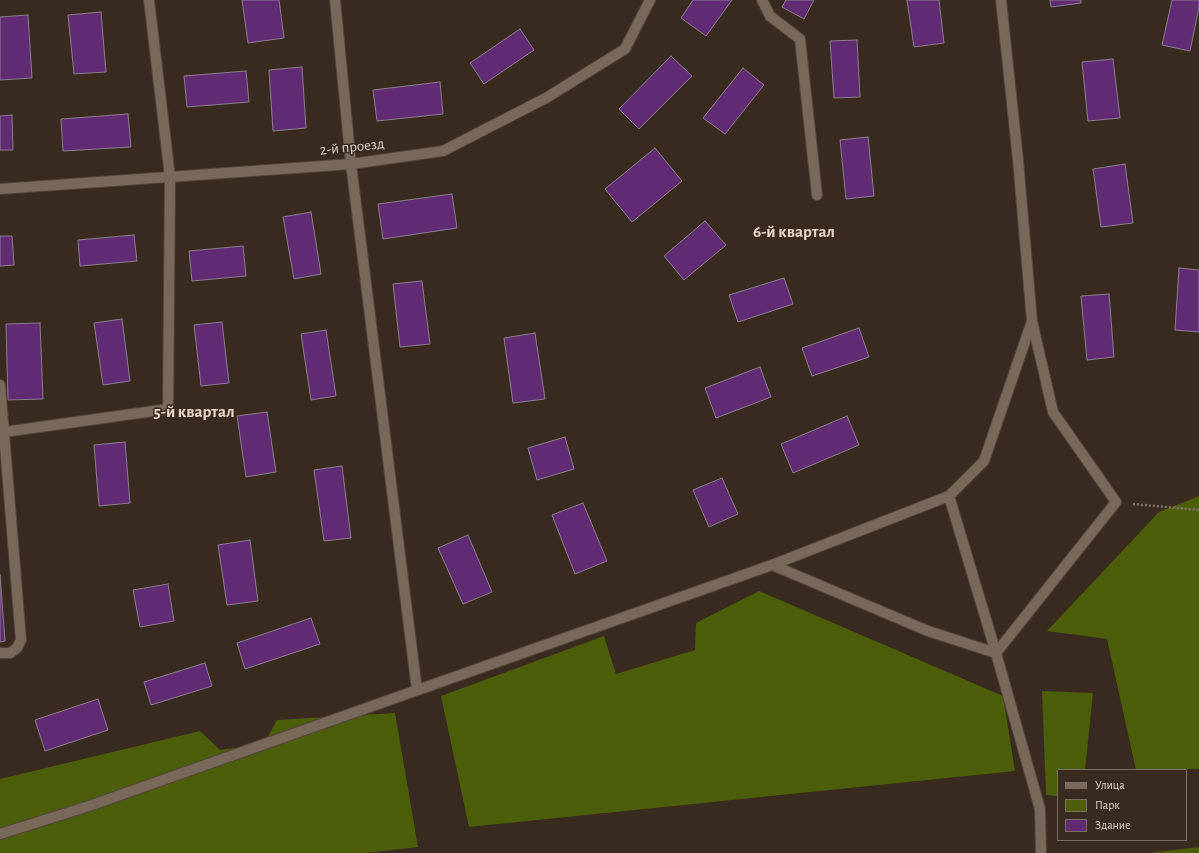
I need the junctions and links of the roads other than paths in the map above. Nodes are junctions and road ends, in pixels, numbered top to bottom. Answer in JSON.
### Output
{"nodes":[{"id":1,"x":149,"y":0,"type":"edge"},
{"id":2,"x":335,"y":0,"type":"edge"},
{"id":3,"x":650,"y":0,"type":"edge"},
{"id":4,"x":762,"y":0,"type":"edge"},
{"id":5,"x":1001,"y":0,"type":"edge"},
{"id":6,"x":351,"y":164,"type":"junction"},
{"id":7,"x":170,"y":177,"type":"junction"},
{"id":8,"x":0,"y":189,"type":"edge"},
{"id":9,"x":817,"y":195,"type":"dead end"},
{"id":10,"x":1032,"y":321,"type":"junction"},
{"id":11,"x":0,"y":385,"type":"edge"},
{"id":12,"x":4,"y":432,"type":"junction"},
{"id":13,"x":949,"y":496,"type":"junction"},
{"id":14,"x":772,"y":565,"type":"junction"},
{"id":15,"x":0,"y":653,"type":"edge"},
{"id":16,"x":996,"y":653,"type":"junction"},
{"id":17,"x":417,"y":690,"type":"junction"},
{"id":18,"x":0,"y":834,"type":"edge"},
{"id":19,"x":1041,"y":853,"type":"edge"}],
"edges":[{"from":1,"to":7,"type":"street"},
{"from":2,"to":6,"type":"street"},
{"from":3,"to":6,"type":"street","name":"2-й проезд"},
{"from":4,"to":9,"type":"street"},
{"from":5,"to":10,"type":"street"},
{"from":6,"to":7,"type":"street","name":"2-й проезд"},
{"from":6,"to":17,"type":"street"},
{"from":7,"to":8,"type":"street","name":"2-й проезд"},
{"from":7,"to":12,"type":"street"},
{"from":10,"to":13,"type":"street"},
{"from":10,"to":16,"type":"street"},
{"from":11,"to":12,"type":"street"},
{"from":12,"to":15,"type":"street"},
{"from":13,"to":14,"type":"street"},
{"from":13,"to":16,"type":"street"},
{"from":14,"to":16,"type":"street"},
{"from":14,"to":17,"type":"street"},
{"from":16,"to":19,"type":"street"},
{"from":17,"to":18,"type":"street"}]}
